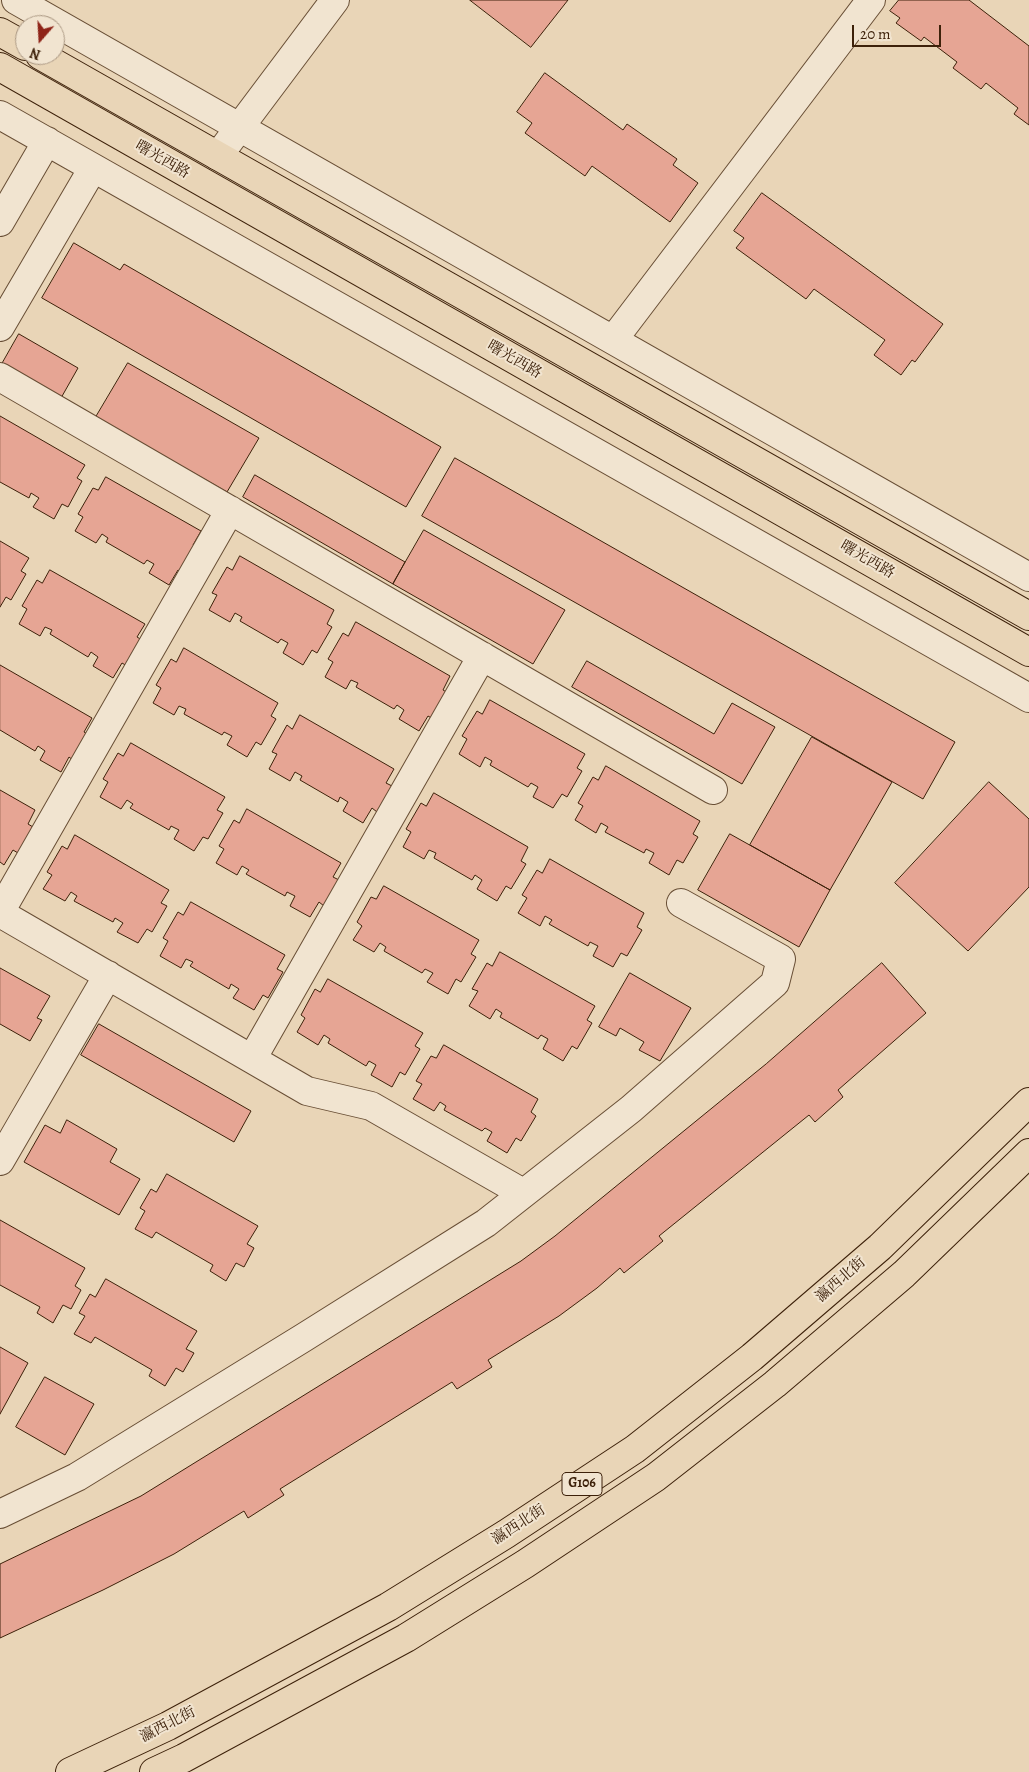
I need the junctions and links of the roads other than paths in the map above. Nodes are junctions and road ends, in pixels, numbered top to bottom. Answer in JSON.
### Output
{"nodes":[{"id":1,"x":16,"y":0,"type":"edge"},
{"id":2,"x":335,"y":0,"type":"edge"},
{"id":3,"x":871,"y":0,"type":"edge"},
{"id":4,"x":0,"y":32,"type":"edge"},
{"id":5,"x":15,"y":40,"type":"edge"},
{"id":6,"x":58,"y":65,"type":"edge"},
{"id":7,"x":0,"y":67,"type":"edge"},
{"id":8,"x":0,"y":115,"type":"edge"},
{"id":9,"x":239,"y":127,"type":"junction"},
{"id":10,"x":47,"y":141,"type":"junction"},
{"id":11,"x":218,"y":156,"type":"junction"},
{"id":12,"x":93,"y":168,"type":"junction"},
{"id":13,"x":0,"y":222,"type":"edge"},
{"id":14,"x":0,"y":327,"type":"edge"},
{"id":15,"x":613,"y":340,"type":"junction"},
{"id":16,"x":0,"y":377,"type":"edge"},
{"id":17,"x":230,"y":510,"type":"junction"},
{"id":18,"x":1029,"y":577,"type":"edge"},
{"id":19,"x":1029,"y":616,"type":"edge"},
{"id":20,"x":1029,"y":652,"type":"edge"},
{"id":21,"x":482,"y":656,"type":"junction"},
{"id":22,"x":1029,"y":698,"type":"edge"},
{"id":23,"x":713,"y":790,"type":"dead end"},
{"id":24,"x":681,"y":903,"type":"dead end"},
{"id":25,"x":0,"y":913,"type":"edge"},
{"id":26,"x":108,"y":975,"type":"junction"},
{"id":27,"x":252,"y":1059,"type":"junction"},
{"id":28,"x":1029,"y":1102,"type":"edge"},
{"id":29,"x":1029,"y":1153,"type":"edge"},
{"id":30,"x":0,"y":1161,"type":"edge"},
{"id":31,"x":523,"y":1193,"type":"junction"},
{"id":32,"x":0,"y":1514,"type":"edge"},
{"id":33,"x":70,"y":1772,"type":"edge"},
{"id":34,"x":154,"y":1772,"type":"edge"}],
"edges":[{"from":1,"to":9,"type":"street"},
{"from":2,"to":9,"type":"street"},
{"from":3,"to":15,"type":"street"},
{"from":4,"to":5,"type":"main road"},
{"from":6,"to":11,"type":"main road","name":"曙光西路"},
{"from":7,"to":20,"type":"main road","name":"曙光西路"},
{"from":8,"to":10,"type":"street"},
{"from":9,"to":11,"type":"street"},
{"from":9,"to":15,"type":"street"},
{"from":10,"to":12,"type":"street"},
{"from":10,"to":13,"type":"street"},
{"from":11,"to":19,"type":"main road","name":"曙光西路"},
{"from":12,"to":14,"type":"street"},
{"from":12,"to":22,"type":"street"},
{"from":15,"to":18,"type":"street"},
{"from":16,"to":17,"type":"street"},
{"from":17,"to":21,"type":"street"},
{"from":17,"to":25,"type":"street"},
{"from":21,"to":23,"type":"street"},
{"from":21,"to":27,"type":"street"},
{"from":24,"to":31,"type":"street"},
{"from":25,"to":26,"type":"street"},
{"from":26,"to":27,"type":"street"},
{"from":26,"to":30,"type":"street"},
{"from":27,"to":31,"type":"street"},
{"from":28,"to":33,"type":"main road","name":"瀛西北街","number":"G106"},
{"from":29,"to":34,"type":"main road","number":"G106"},
{"from":31,"to":32,"type":"street"}]}
